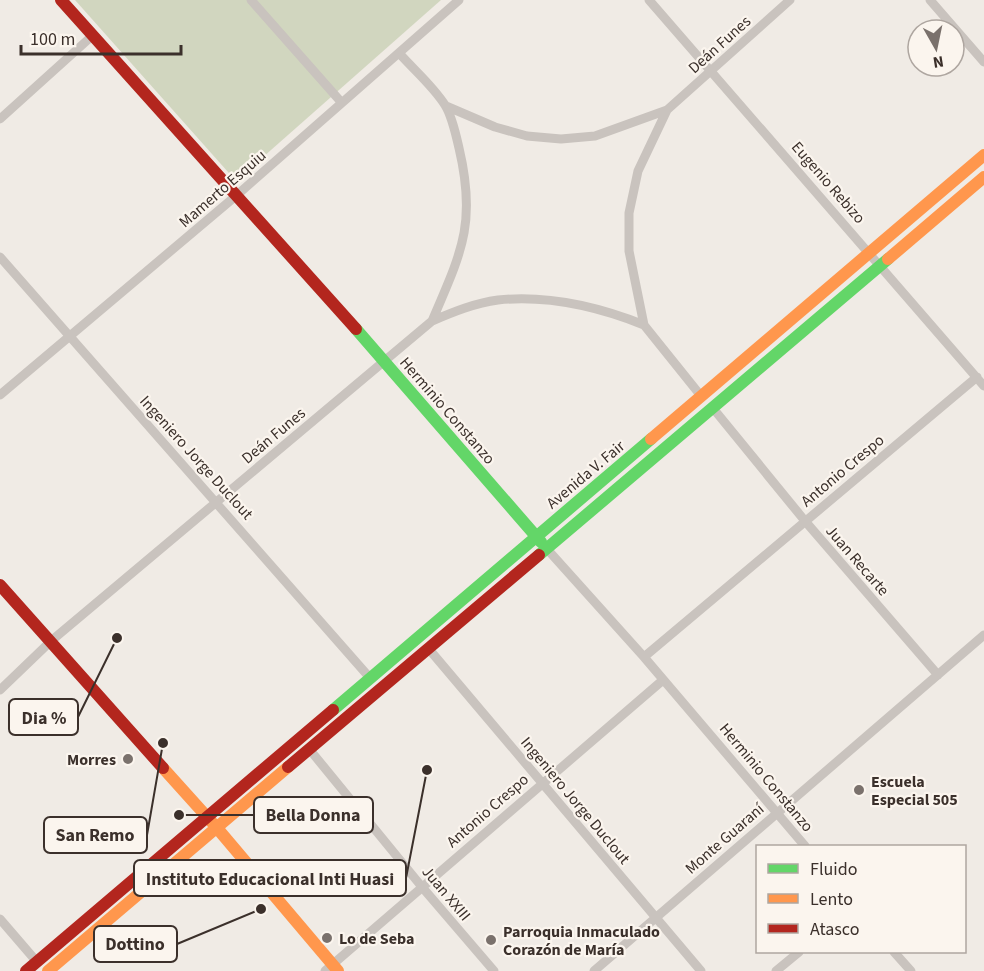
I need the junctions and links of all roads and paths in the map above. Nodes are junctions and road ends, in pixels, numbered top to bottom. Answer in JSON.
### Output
{"nodes":[{"id":1,"x":61,"y":0,"type":"edge"},
{"id":2,"x":251,"y":0,"type":"edge"},
{"id":3,"x":649,"y":0,"type":"edge"},
{"id":4,"x":790,"y":0,"type":"edge"},
{"id":5,"x":930,"y":0,"type":"edge"},
{"id":6,"x":453,"y":2,"type":"edge"},
{"id":7,"x":92,"y":36,"type":"junction"},
{"id":8,"x":399,"y":53,"type":"junction"},
{"id":9,"x":984,"y":62,"type":"edge"},
{"id":10,"x":712,"y":70,"type":"junction"},
{"id":11,"x":342,"y":103,"type":"junction"},
{"id":12,"x":446,"y":106,"type":"junction"},
{"id":13,"x":667,"y":110,"type":"junction"},
{"id":14,"x":0,"y":119,"type":"edge"},
{"id":15,"x":984,"y":155,"type":"edge"},
{"id":16,"x":984,"y":177,"type":"edge"},
{"id":17,"x":237,"y":195,"type":"junction"},
{"id":18,"x":870,"y":253,"type":"junction"},
{"id":19,"x":0,"y":257,"type":"edge"},
{"id":20,"x":881,"y":265,"type":"junction"},
{"id":21,"x":432,"y":321,"type":"junction"},
{"id":22,"x":644,"y":326,"type":"junction"},
{"id":23,"x":69,"y":336,"type":"junction"},
{"id":24,"x":384,"y":360,"type":"junction"},
{"id":25,"x":976,"y":377,"type":"junction"},
{"id":26,"x":984,"y":386,"type":"edge"},
{"id":27,"x":0,"y":395,"type":"edge"},
{"id":28,"x":701,"y":396,"type":"junction"},
{"id":29,"x":712,"y":407,"type":"junction"},
{"id":30,"x":217,"y":502,"type":"junction"},
{"id":31,"x":805,"y":521,"type":"junction"},
{"id":32,"x":536,"y":537,"type":"junction"},
{"id":33,"x":547,"y":549,"type":"junction"},
{"id":34,"x":0,"y":585,"type":"edge"},
{"id":35,"x":984,"y":635,"type":"edge"},
{"id":36,"x":51,"y":641,"type":"junction"},
{"id":37,"x":428,"y":648,"type":"junction"},
{"id":38,"x":644,"y":657,"type":"junction"},
{"id":39,"x":938,"y":675,"type":"junction"},
{"id":40,"x":370,"y":678,"type":"junction"},
{"id":41,"x":663,"y":680,"type":"junction"},
{"id":42,"x":0,"y":690,"type":"edge"},
{"id":43,"x":310,"y":750,"type":"junction"},
{"id":44,"x":542,"y":782,"type":"junction"},
{"id":45,"x":777,"y":812,"type":"junction"},
{"id":46,"x":206,"y":817,"type":"junction"},
{"id":47,"x":217,"y":828,"type":"junction"},
{"id":48,"x":804,"y":845,"type":"edge"},
{"id":49,"x":423,"y":887,"type":"junction"},
{"id":50,"x":655,"y":918,"type":"junction"},
{"id":51,"x":0,"y":919,"type":"edge"},
{"id":52,"x":797,"y":953,"type":"edge"},
{"id":53,"x":896,"y":953,"type":"edge"},
{"id":54,"x":37,"y":962,"type":"junction"},
{"id":55,"x":332,"y":969,"type":"edge"},
{"id":56,"x":26,"y":971,"type":"edge"},
{"id":57,"x":49,"y":971,"type":"edge"},
{"id":58,"x":494,"y":971,"type":"edge"},
{"id":59,"x":594,"y":971,"type":"edge"},
{"id":60,"x":701,"y":971,"type":"edge"},
{"id":61,"x":776,"y":971,"type":"edge"},
{"id":62,"x":910,"y":971,"type":"edge"}],
"edges":[{"from":1,"to":7,"type":"main road","name":"Herminio Constanzo"},
{"from":2,"to":11,"type":"street"},
{"from":3,"to":10,"type":"street","name":"Eugenio Rebizo"},
{"from":4,"to":10,"type":"street","name":"Deán Funes"},
{"from":5,"to":9,"type":"street"},
{"from":6,"to":8,"type":"street","name":"Mamerto Esquiu"},
{"from":7,"to":14,"type":"street"},
{"from":7,"to":17,"type":"main road","name":"Herminio Constanzo"},
{"from":8,"to":11,"type":"street","name":"Mamerto Esquiu"},
{"from":8,"to":12,"type":"street"},
{"from":10,"to":13,"type":"street","name":"Deán Funes"},
{"from":10,"to":18,"type":"street","name":"Eugenio Rebizo"},
{"from":11,"to":17,"type":"street","name":"Mamerto Esquiu"},
{"from":12,"to":13,"type":"street"},
{"from":12,"to":21,"type":"street"},
{"from":13,"to":22,"type":"street"},
{"from":15,"to":18,"type":"main road","name":"Avenida V. Fair"},
{"from":16,"to":20,"type":"main road","name":"Avenida V. Fair"},
{"from":17,"to":23,"type":"street","name":"Mamerto Esquiu"},
{"from":17,"to":24,"type":"main road","name":"Herminio Constanzo"},
{"from":18,"to":20,"type":"street","name":"Eugenio Rebizo"},
{"from":18,"to":28,"type":"main road","name":"Avenida V. Fair"},
{"from":19,"to":23,"type":"street","name":"Ingeniero Jorge Duclout"},
{"from":20,"to":25,"type":"street","name":"Eugenio Rebizo"},
{"from":20,"to":29,"type":"main road","name":"Avenida V. Fair"},
{"from":21,"to":22,"type":"street"},
{"from":21,"to":24,"type":"street","name":"Deán Funes"},
{"from":22,"to":28,"type":"street"},
{"from":23,"to":27,"type":"street","name":"Mamerto Esquiu"},
{"from":23,"to":30,"type":"street","name":"Ingeniero Jorge Duclout"},
{"from":24,"to":30,"type":"street","name":"Deán Funes"},
{"from":24,"to":32,"type":"main road","name":"Herminio Constanzo"},
{"from":25,"to":26,"type":"street","name":"Eugenio Rebizo"},
{"from":25,"to":31,"type":"street","name":"Antonio Crespo"},
{"from":28,"to":32,"type":"main road","name":"Avenida V. Fair"},
{"from":29,"to":31,"type":"street","name":"Juan Recarte"},
{"from":29,"to":33,"type":"main road","name":"Avenida V. Fair"},
{"from":30,"to":36,"type":"street","name":"Deán Funes"},
{"from":30,"to":40,"type":"street","name":"Ingeniero Jorge Duclout"},
{"from":31,"to":38,"type":"street","name":"Antonio Crespo"},
{"from":31,"to":39,"type":"street","name":"Juan Recarte"},
{"from":32,"to":33,"type":"main road","name":"Herminio Constanzo"},
{"from":32,"to":40,"type":"main road","name":"Avenida V. Fair"},
{"from":33,"to":37,"type":"main road","name":"Avenida V. Fair"},
{"from":33,"to":38,"type":"street","name":"Herminio Constanzo"},
{"from":34,"to":36,"type":"main road"},
{"from":35,"to":39,"type":"street","name":"Monte Guaraní"},
{"from":36,"to":42,"type":"street","name":"Deán Funes"},
{"from":36,"to":46,"type":"main road"},
{"from":37,"to":43,"type":"main road","name":"Avenida V. Fair"},
{"from":37,"to":44,"type":"street","name":"Ingeniero Jorge Duclout"},
{"from":38,"to":41,"type":"street","name":"Herminio Constanzo"},
{"from":39,"to":45,"type":"street","name":"Monte Guaraní"},
{"from":40,"to":46,"type":"main road","name":"Avenida V. Fair"},
{"from":41,"to":44,"type":"street","name":"Antonio Crespo"},
{"from":41,"to":45,"type":"street","name":"Herminio Constanzo"},
{"from":43,"to":47,"type":"main road","name":"Avenida V. Fair"},
{"from":43,"to":49,"type":"street","name":"Juan XXIII"},
{"from":44,"to":49,"type":"street","name":"Antonio Crespo"},
{"from":44,"to":50,"type":"street","name":"Ingeniero Jorge Duclout"},
{"from":45,"to":48,"type":"street","name":"Herminio Constanzo"},
{"from":45,"to":50,"type":"street","name":"Monte Guaraní"},
{"from":46,"to":47,"type":"main road"},
{"from":46,"to":54,"type":"main road","name":"Avenida V. Fair"},
{"from":47,"to":55,"type":"main road"},
{"from":47,"to":57,"type":"main road","name":"Avenida V. Fair"},
{"from":49,"to":55,"type":"street","name":"Antonio Crespo"},
{"from":49,"to":58,"type":"street","name":"Juan XXIII"},
{"from":50,"to":59,"type":"street","name":"Monte Guaraní"},
{"from":50,"to":60,"type":"street","name":"Ingeniero Jorge Duclout"},
{"from":51,"to":54,"type":"street"},
{"from":52,"to":61,"type":"street"},
{"from":53,"to":62,"type":"street"},
{"from":54,"to":56,"type":"main road","name":"Avenida V. Fair"}]}
